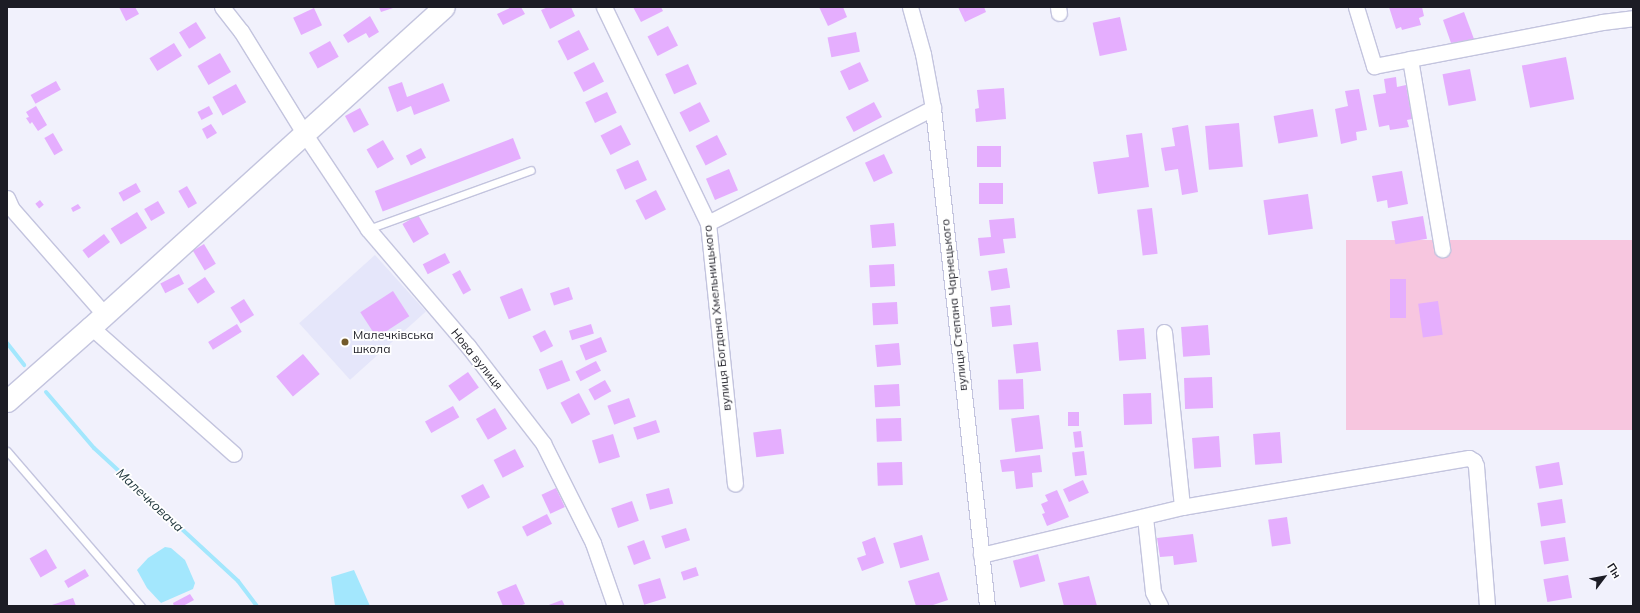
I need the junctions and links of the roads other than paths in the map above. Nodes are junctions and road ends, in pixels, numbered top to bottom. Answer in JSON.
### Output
{"nodes":[{"id":1,"x":222,"y":7,"type":"edge"},
{"id":2,"x":444,"y":7,"type":"edge"},
{"id":3,"x":604,"y":7,"type":"edge"},
{"id":4,"x":910,"y":7,"type":"edge"},
{"id":5,"x":1356,"y":7,"type":"edge"},
{"id":6,"x":1633,"y":18,"type":"edge"},
{"id":7,"x":1410,"y":59,"type":"junction"},
{"id":8,"x":933,"y":108,"type":"junction"},
{"id":9,"x":304,"y":133,"type":"junction"},
{"id":10,"x":531,"y":170,"type":"dead end"},
{"id":11,"x":7,"y":198,"type":"edge"},
{"id":12,"x":708,"y":223,"type":"junction"},
{"id":13,"x":368,"y":229,"type":"junction"},
{"id":14,"x":1442,"y":248,"type":"dead end"},
{"id":15,"x":98,"y":321,"type":"junction"},
{"id":16,"x":1164,"y":332,"type":"dead end"},
{"id":17,"x":7,"y":401,"type":"edge"},
{"id":18,"x":7,"y":451,"type":"edge"},
{"id":19,"x":234,"y":454,"type":"dead end"},
{"id":20,"x":735,"y":484,"type":"dead end"},
{"id":21,"x":1182,"y":507,"type":"junction"},
{"id":22,"x":1145,"y":517,"type":"junction"},
{"id":23,"x":981,"y":555,"type":"junction"},
{"id":24,"x":141,"y":606,"type":"edge"},
{"id":25,"x":615,"y":606,"type":"edge"},
{"id":26,"x":987,"y":606,"type":"edge"},
{"id":27,"x":1160,"y":606,"type":"edge"},
{"id":28,"x":1487,"y":606,"type":"edge"}],
"edges":[{"from":1,"to":9,"type":"street","name":"Нова вулиця"},
{"from":2,"to":9,"type":"street"},
{"from":3,"to":12,"type":"street","name":"вулиця Богдана Хмельницького"},
{"from":4,"to":8,"type":"street","name":"вулиця Степана Чарнецького"},
{"from":5,"to":7,"type":"street"},
{"from":6,"to":7,"type":"street"},
{"from":7,"to":14,"type":"street"},
{"from":8,"to":12,"type":"street"},
{"from":8,"to":23,"type":"street","name":"вулиця Степана Чарнецького"},
{"from":9,"to":13,"type":"street","name":"Нова вулиця"},
{"from":9,"to":15,"type":"street"},
{"from":10,"to":13,"type":"lane"},
{"from":11,"to":15,"type":"street"},
{"from":12,"to":20,"type":"street","name":"вулиця Богдана Хмельницького"},
{"from":13,"to":25,"type":"street","name":"Нова вулиця"},
{"from":15,"to":17,"type":"street"},
{"from":15,"to":19,"type":"street"},
{"from":16,"to":21,"type":"street"},
{"from":18,"to":24,"type":"lane"},
{"from":21,"to":22,"type":"street"},
{"from":21,"to":28,"type":"street"},
{"from":22,"to":23,"type":"street"},
{"from":22,"to":27,"type":"street"},
{"from":23,"to":26,"type":"street","name":"вулиця Степана Чарнецького"}]}
